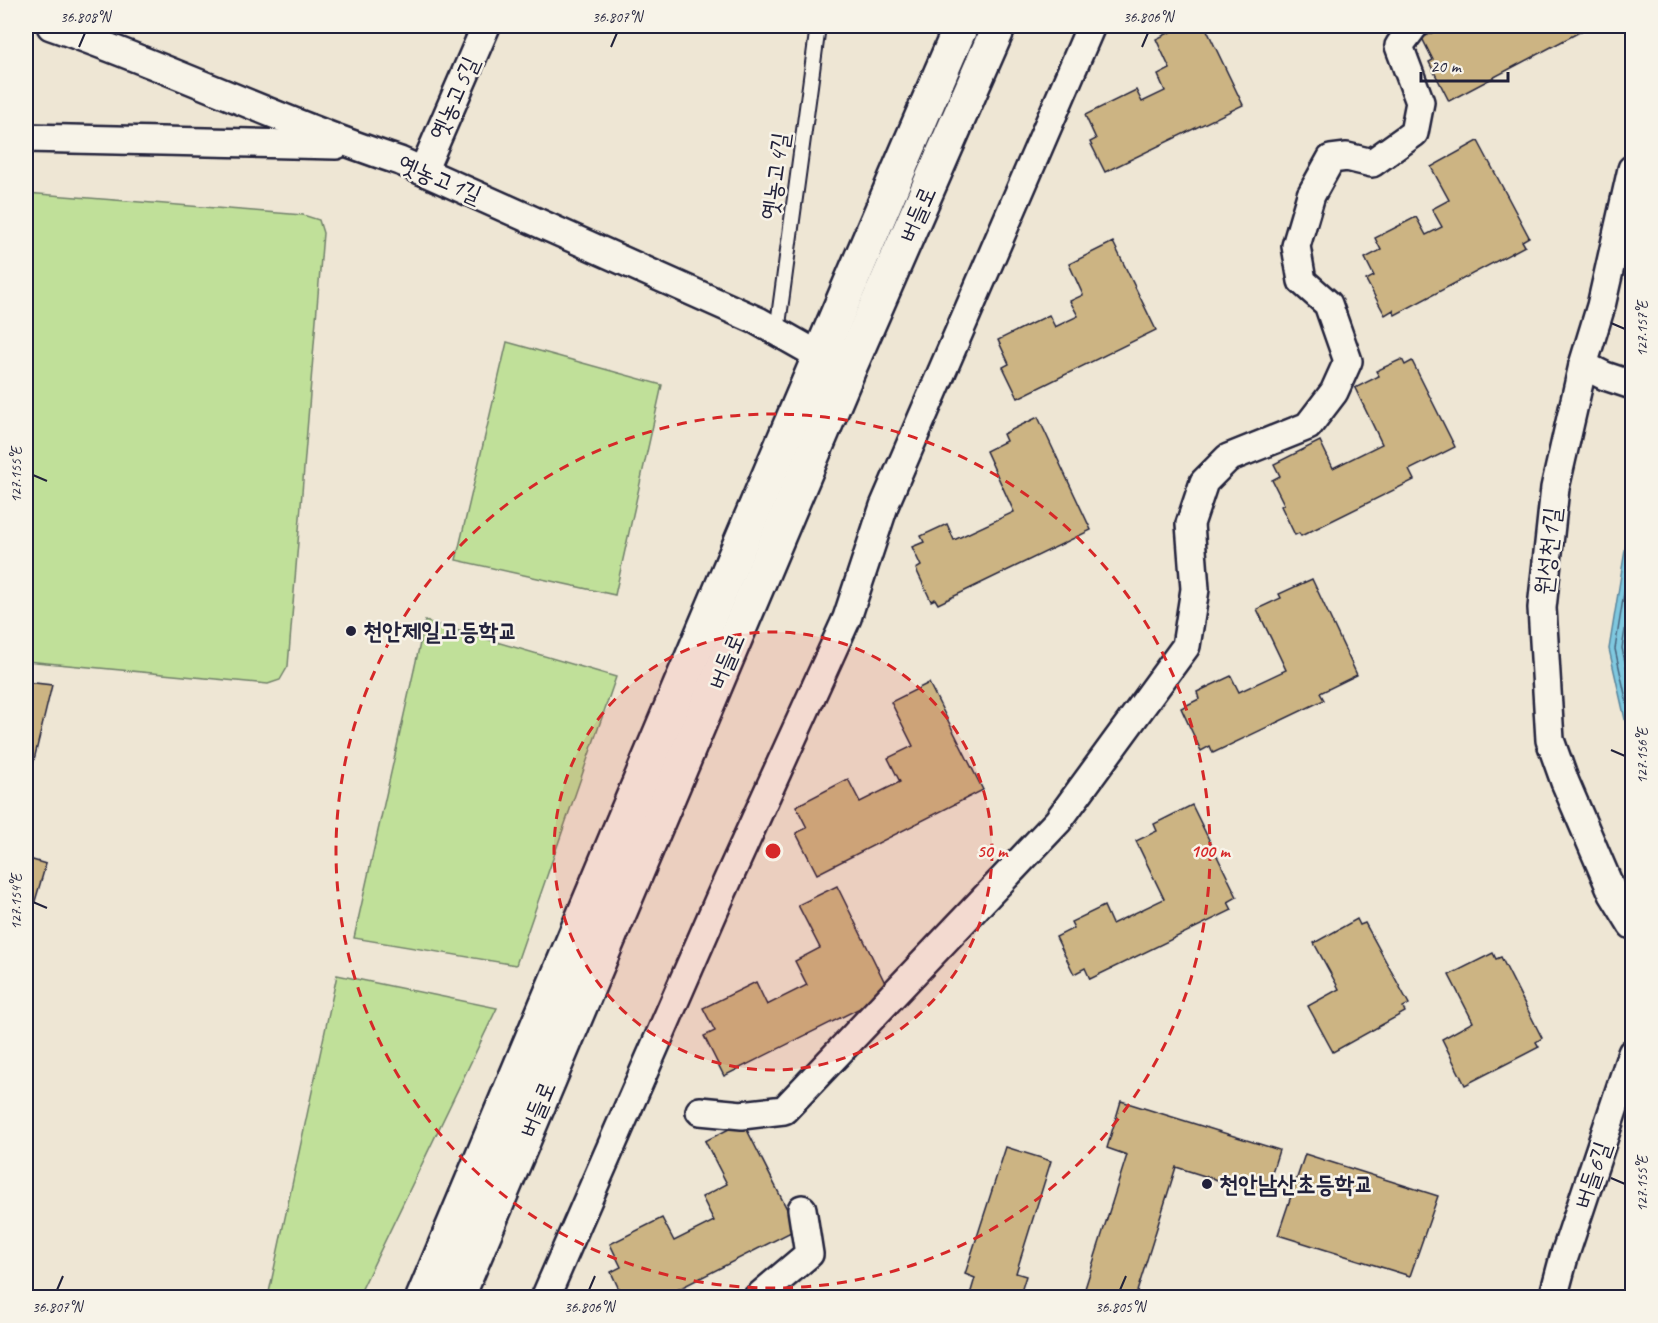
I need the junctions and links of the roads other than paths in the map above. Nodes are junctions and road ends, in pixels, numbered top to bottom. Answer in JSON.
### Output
{"nodes":[{"id":1,"x":486,"y":26,"type":"edge"},
{"id":2,"x":818,"y":26,"type":"edge"},
{"id":3,"x":961,"y":26,"type":"edge"},
{"id":4,"x":999,"y":26,"type":"edge"},
{"id":5,"x":1091,"y":26,"type":"edge"},
{"id":6,"x":1414,"y":26,"type":"edge"},
{"id":7,"x":65,"y":28,"type":"edge"},
{"id":8,"x":26,"y":138,"type":"edge"},
{"id":9,"x":352,"y":145,"type":"junction"},
{"id":10,"x":1632,"y":169,"type":"edge"},
{"id":11,"x":423,"y":171,"type":"junction"},
{"id":12,"x":777,"y":332,"type":"junction"},
{"id":13,"x":818,"y":355,"type":"junction"},
{"id":14,"x":1594,"y":370,"type":"junction"},
{"id":15,"x":1632,"y":386,"type":"edge"},
{"id":16,"x":1632,"y":925,"type":"edge"},
{"id":17,"x":1632,"y":1053,"type":"edge"},
{"id":18,"x":700,"y":1111,"type":"dead end"},
{"id":19,"x":802,"y":1209,"type":"dead end"},
{"id":20,"x":423,"y":1298,"type":"edge"},
{"id":21,"x":457,"y":1298,"type":"edge"},
{"id":22,"x":545,"y":1298,"type":"edge"},
{"id":23,"x":757,"y":1298,"type":"edge"},
{"id":24,"x":1553,"y":1298,"type":"edge"}],
"edges":[{"from":1,"to":11,"type":"street","name":"옛농고5길"},
{"from":2,"to":12,"type":"lane","name":"옛농고4길"},
{"from":3,"to":13,"type":"street","name":"버들로"},
{"from":4,"to":21,"type":"street","name":"버들로"},
{"from":5,"to":22,"type":"street"},
{"from":6,"to":18,"type":"street"},
{"from":7,"to":9,"type":"street","name":"옛농고1길"},
{"from":8,"to":9,"type":"street"},
{"from":9,"to":11,"type":"street","name":"옛농고1길"},
{"from":10,"to":14,"type":"street","name":"원성천1길"},
{"from":11,"to":12,"type":"street","name":"옛농고1길"},
{"from":12,"to":13,"type":"street","name":"옛농고1길"},
{"from":13,"to":20,"type":"street","name":"버들로"},
{"from":14,"to":15,"type":"street"},
{"from":14,"to":16,"type":"street","name":"원성천1길"},
{"from":17,"to":24,"type":"street","name":"버들6길"},
{"from":19,"to":23,"type":"street"}]}
